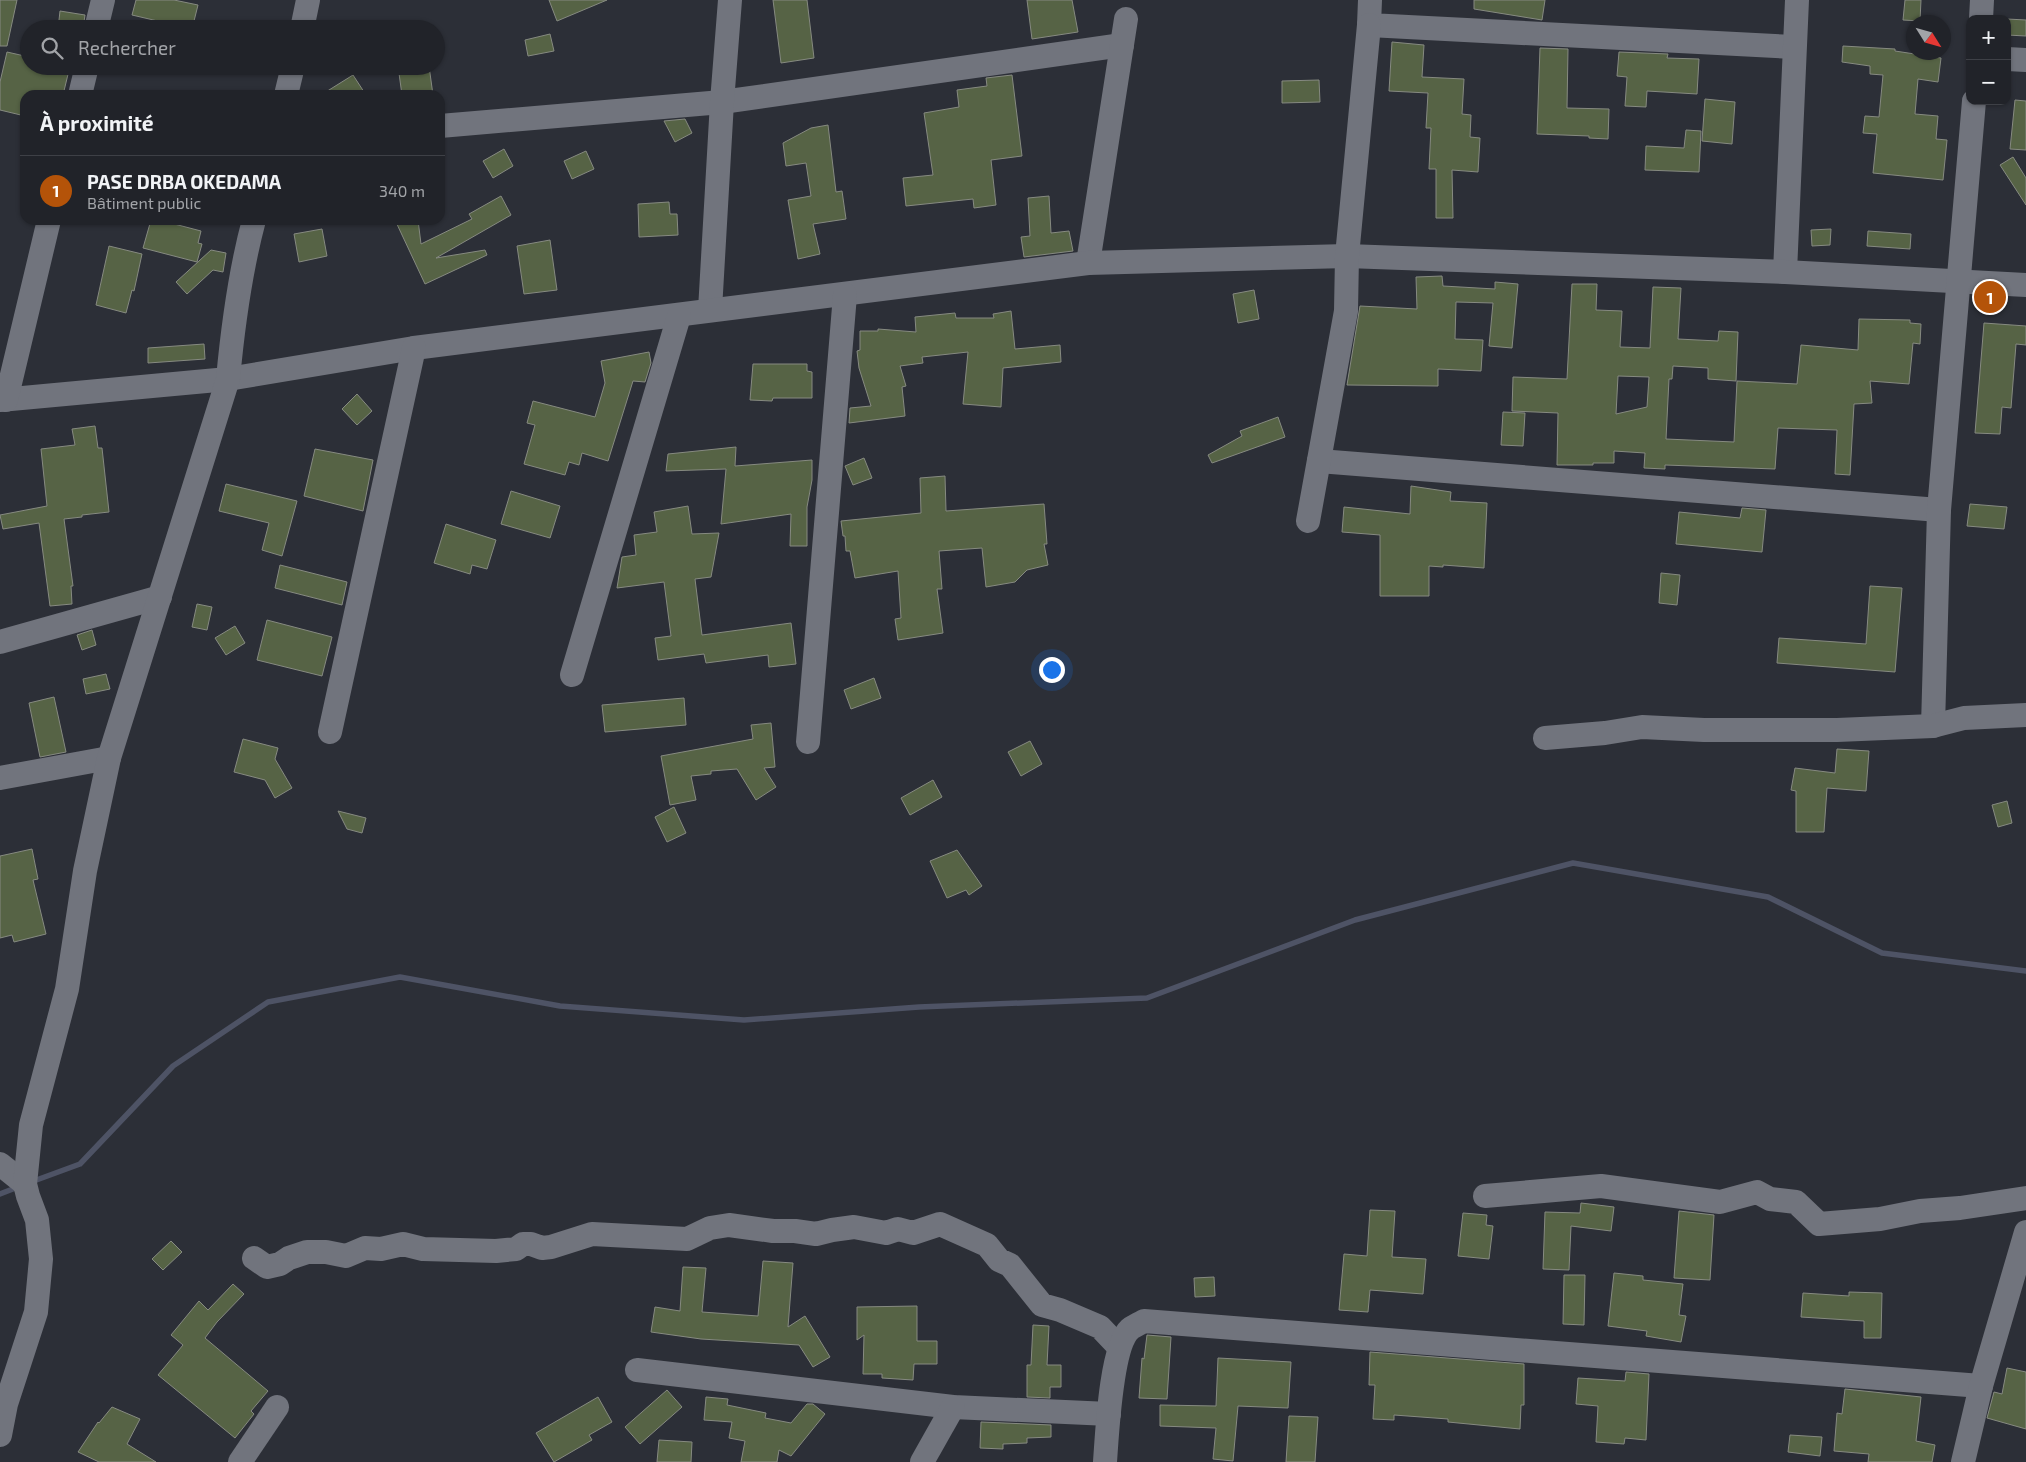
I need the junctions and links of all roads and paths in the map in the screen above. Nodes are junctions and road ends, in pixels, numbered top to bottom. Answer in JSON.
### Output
{"nodes":[{"id":1,"x":103,"y":0,"type":"edge"},
{"id":2,"x":308,"y":0,"type":"edge"},
{"id":3,"x":730,"y":0,"type":"edge"},
{"id":4,"x":1370,"y":0,"type":"edge"},
{"id":5,"x":1797,"y":0,"type":"edge"},
{"id":6,"x":1982,"y":0,"type":"edge"},
{"id":7,"x":1981,"y":15,"type":"edge"},
{"id":8,"x":1126,"y":19,"type":"dead end"},
{"id":9,"x":98,"y":20,"type":"edge"},
{"id":10,"x":304,"y":20,"type":"edge"},
{"id":11,"x":1368,"y":25,"type":"junction"},
{"id":12,"x":1122,"y":45,"type":"junction"},
{"id":13,"x":1794,"y":47,"type":"junction"},
{"id":14,"x":2011,"y":59,"type":"edge"},
{"id":15,"x":2026,"y":60,"type":"edge"},
{"id":16,"x":85,"y":75,"type":"edge"},
{"id":17,"x":291,"y":75,"type":"edge"},
{"id":18,"x":81,"y":90,"type":"edge"},
{"id":19,"x":287,"y":90,"type":"edge"},
{"id":20,"x":722,"y":102,"type":"junction"},
{"id":21,"x":1974,"y":105,"type":"edge"},
{"id":22,"x":445,"y":126,"type":"edge"},
{"id":23,"x":49,"y":225,"type":"edge"},
{"id":24,"x":253,"y":225,"type":"edge"},
{"id":25,"x":1347,"y":256,"type":"junction"},
{"id":26,"x":1088,"y":263,"type":"junction"},
{"id":27,"x":1785,"y":272,"type":"junction"},
{"id":28,"x":1958,"y":282,"type":"junction"},
{"id":29,"x":2026,"y":285,"type":"edge"},
{"id":30,"x":845,"y":295,"type":"junction"},
{"id":31,"x":710,"y":310,"type":"junction"},
{"id":32,"x":679,"y":316,"type":"junction"},
{"id":33,"x":414,"y":348,"type":"junction"},
{"id":34,"x":228,"y":379,"type":"junction"},
{"id":35,"x":3,"y":400,"type":"edge"},
{"id":36,"x":1319,"y":461,"type":"junction"},
{"id":37,"x":1939,"y":510,"type":"junction"},
{"id":38,"x":1308,"y":521,"type":"dead end"},
{"id":39,"x":160,"y":597,"type":"junction"},
{"id":40,"x":0,"y":642,"type":"edge"},
{"id":41,"x":572,"y":676,"type":"dead end"},
{"id":42,"x":2026,"y":715,"type":"edge"},
{"id":43,"x":1932,"y":726,"type":"junction"},
{"id":44,"x":330,"y":732,"type":"dead end"},
{"id":45,"x":1545,"y":738,"type":"dead end"},
{"id":46,"x":808,"y":742,"type":"dead end"},
{"id":47,"x":109,"y":758,"type":"junction"},
{"id":48,"x":0,"y":778,"type":"edge"},
{"id":49,"x":0,"y":1164,"type":"edge"},
{"id":50,"x":25,"y":1184,"type":"junction"},
{"id":51,"x":1484,"y":1196,"type":"dead end"},
{"id":52,"x":2026,"y":1198,"type":"edge"},
{"id":53,"x":2026,"y":1232,"type":"edge"},
{"id":54,"x":254,"y":1258,"type":"dead end"},
{"id":55,"x":1119,"y":1347,"type":"junction"},
{"id":56,"x":637,"y":1370,"type":"dead end"},
{"id":57,"x":1980,"y":1386,"type":"junction"},
{"id":58,"x":277,"y":1407,"type":"dead end"},
{"id":59,"x":953,"y":1407,"type":"junction"},
{"id":60,"x":1108,"y":1414,"type":"junction"},
{"id":61,"x":0,"y":1435,"type":"edge"},
{"id":62,"x":240,"y":1462,"type":"edge"},
{"id":63,"x":922,"y":1462,"type":"edge"},
{"id":64,"x":1105,"y":1462,"type":"edge"},
{"id":65,"x":1963,"y":1462,"type":"edge"}],
"edges":[{"from":1,"to":9,"type":"street"},
{"from":2,"to":10,"type":"street"},
{"from":3,"to":20,"type":"street"},
{"from":4,"to":11,"type":"street"},
{"from":5,"to":13,"type":"street"},
{"from":6,"to":7,"type":"street"},
{"from":8,"to":12,"type":"street"},
{"from":11,"to":13,"type":"street"},
{"from":11,"to":25,"type":"street"},
{"from":12,"to":20,"type":"street"},
{"from":12,"to":26,"type":"street"},
{"from":13,"to":27,"type":"street"},
{"from":14,"to":15,"type":"street"},
{"from":16,"to":18,"type":"street"},
{"from":17,"to":19,"type":"street"},
{"from":20,"to":22,"type":"street"},
{"from":20,"to":31,"type":"street"},
{"from":21,"to":28,"type":"street"},
{"from":23,"to":35,"type":"street"},
{"from":24,"to":34,"type":"street"},
{"from":25,"to":26,"type":"street"},
{"from":25,"to":27,"type":"street"},
{"from":25,"to":36,"type":"street"},
{"from":26,"to":30,"type":"street"},
{"from":27,"to":28,"type":"street"},
{"from":28,"to":29,"type":"street"},
{"from":28,"to":37,"type":"street"},
{"from":30,"to":31,"type":"street"},
{"from":30,"to":46,"type":"street"},
{"from":31,"to":32,"type":"street"},
{"from":32,"to":33,"type":"street"},
{"from":32,"to":41,"type":"street"},
{"from":33,"to":34,"type":"street"},
{"from":33,"to":44,"type":"street"},
{"from":34,"to":35,"type":"street"},
{"from":34,"to":39,"type":"street"},
{"from":36,"to":37,"type":"street"},
{"from":36,"to":38,"type":"street"},
{"from":37,"to":43,"type":"street"},
{"from":39,"to":40,"type":"street"},
{"from":39,"to":47,"type":"street"},
{"from":42,"to":43,"type":"street"},
{"from":43,"to":45,"type":"street"},
{"from":47,"to":48,"type":"street"},
{"from":47,"to":50,"type":"street"},
{"from":49,"to":50,"type":"street"},
{"from":50,"to":61,"type":"street"},
{"from":51,"to":52,"type":"street"},
{"from":53,"to":57,"type":"street"},
{"from":54,"to":55,"type":"street"},
{"from":55,"to":57,"type":"street"},
{"from":55,"to":60,"type":"street"},
{"from":56,"to":59,"type":"street"},
{"from":57,"to":65,"type":"street"},
{"from":58,"to":62,"type":"street"},
{"from":59,"to":60,"type":"street"},
{"from":59,"to":63,"type":"street"},
{"from":60,"to":64,"type":"street"}]}
